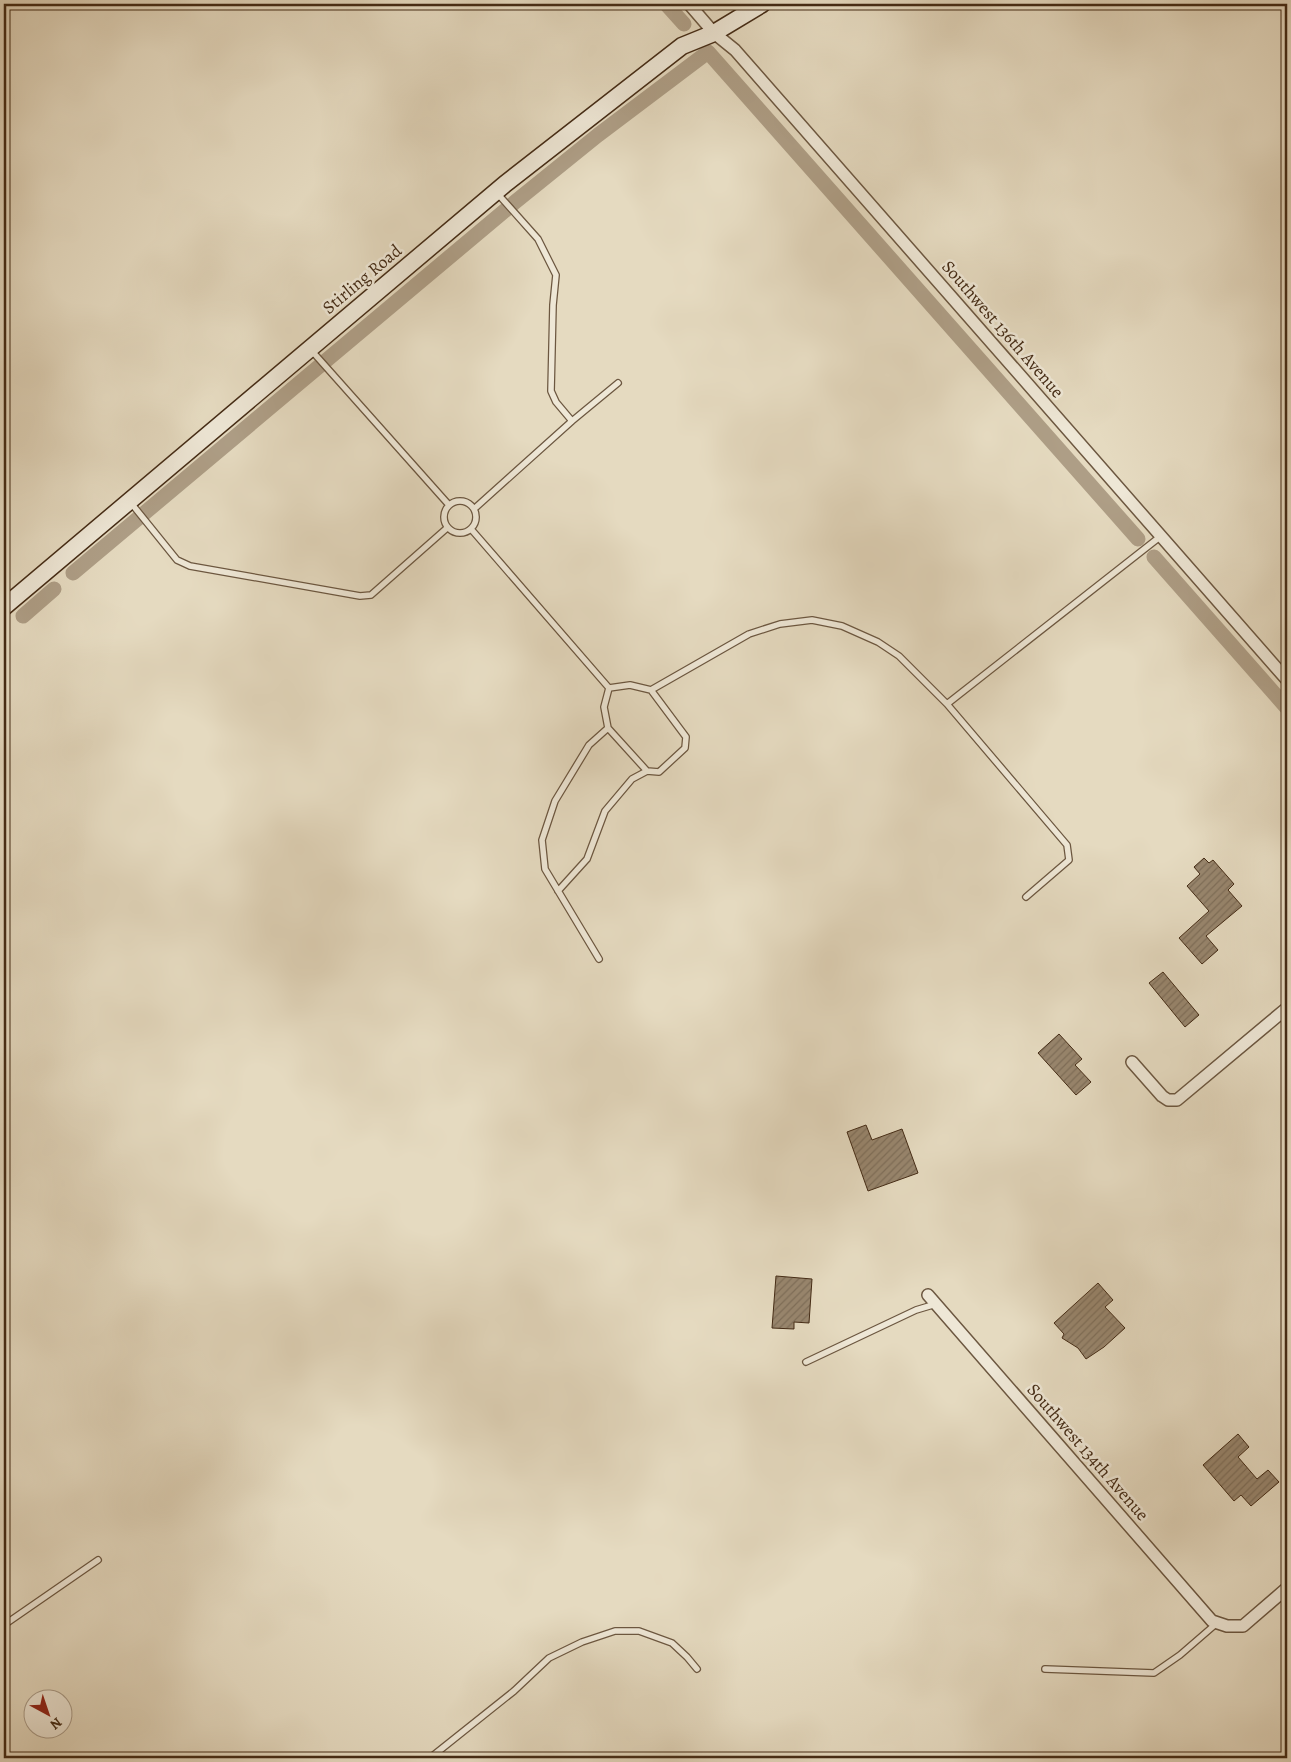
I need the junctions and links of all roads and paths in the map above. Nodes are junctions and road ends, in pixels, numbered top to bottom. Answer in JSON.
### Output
{"nodes":[{"id":1,"x":689,"y":4,"type":"edge"},
{"id":2,"x":762,"y":4,"type":"edge"},
{"id":3,"x":714,"y":33,"type":"junction"},
{"id":4,"x":496,"y":191,"type":"junction"},
{"id":5,"x":310,"y":348,"type":"junction"},
{"id":6,"x":618,"y":383,"type":"dead end"},
{"id":7,"x":572,"y":422,"type":"junction"},
{"id":8,"x":129,"y":502,"type":"junction"},
{"id":9,"x":449,"y":506,"type":"junction"},
{"id":10,"x":474,"y":510,"type":"junction"},
{"id":11,"x":448,"y":528,"type":"junction"},
{"id":12,"x":471,"y":529,"type":"junction"},
{"id":13,"x":1161,"y":536,"type":"junction"},
{"id":14,"x":4,"y":607,"type":"edge"},
{"id":15,"x":1287,"y":680,"type":"edge"},
{"id":16,"x":609,"y":688,"type":"junction"},
{"id":17,"x":651,"y":690,"type":"junction"},
{"id":18,"x":947,"y":704,"type":"junction"},
{"id":19,"x":608,"y":728,"type":"junction"},
{"id":20,"x":647,"y":771,"type":"junction"},
{"id":21,"x":558,"y":891,"type":"junction"},
{"id":22,"x":1026,"y":897,"type":"dead end"},
{"id":23,"x":598,"y":959,"type":"dead end"},
{"id":24,"x":1287,"y":1008,"type":"edge"},
{"id":25,"x":1132,"y":1062,"type":"dead end"},
{"id":26,"x":928,"y":1295,"type":"dead end"},
{"id":27,"x":936,"y":1304,"type":"junction"},
{"id":28,"x":806,"y":1362,"type":"dead end"},
{"id":29,"x":98,"y":1560,"type":"dead end"},
{"id":30,"x":1287,"y":1588,"type":"edge"},
{"id":31,"x":4,"y":1625,"type":"edge"},
{"id":32,"x":1222,"y":1625,"type":"junction"},
{"id":33,"x":697,"y":1669,"type":"dead end"},
{"id":34,"x":1045,"y":1669,"type":"dead end"},
{"id":35,"x":430,"y":1758,"type":"edge"}],
"edges":[{"from":1,"to":3,"type":"street","name":"Southwest 136th Avenue"},
{"from":2,"to":3,"type":"street","name":"Stirling Road"},
{"from":3,"to":4,"type":"street","name":"Stirling Road"},
{"from":3,"to":13,"type":"street","name":"Southwest 136th Avenue"},
{"from":4,"to":5,"type":"street","name":"Stirling Road"},
{"from":4,"to":7,"type":"lane"},
{"from":5,"to":8,"type":"street","name":"Stirling Road"},
{"from":5,"to":9,"type":"lane"},
{"from":6,"to":7,"type":"lane"},
{"from":7,"to":10,"type":"lane"},
{"from":8,"to":11,"type":"lane"},
{"from":8,"to":14,"type":"street","name":"Stirling Road"},
{"from":9,"to":10,"type":"lane"},
{"from":9,"to":11,"type":"lane"},
{"from":10,"to":12,"type":"lane"},
{"from":11,"to":12,"type":"lane"},
{"from":12,"to":16,"type":"lane"},
{"from":13,"to":15,"type":"street","name":"Southwest 136th Avenue"},
{"from":13,"to":18,"type":"lane"},
{"from":16,"to":17,"type":"lane"},
{"from":16,"to":19,"type":"lane"},
{"from":17,"to":18,"type":"lane"},
{"from":17,"to":20,"type":"lane"},
{"from":18,"to":22,"type":"lane"},
{"from":19,"to":20,"type":"lane"},
{"from":19,"to":21,"type":"lane"},
{"from":20,"to":21,"type":"lane"},
{"from":21,"to":23,"type":"lane"},
{"from":24,"to":25,"type":"street"},
{"from":26,"to":27,"type":"street","name":"Southwest 134th Avenue"},
{"from":27,"to":28,"type":"lane"},
{"from":27,"to":32,"type":"street","name":"Southwest 134th Avenue"},
{"from":29,"to":31,"type":"lane"},
{"from":30,"to":32,"type":"street"},
{"from":32,"to":34,"type":"lane"},
{"from":33,"to":35,"type":"lane"}]}
